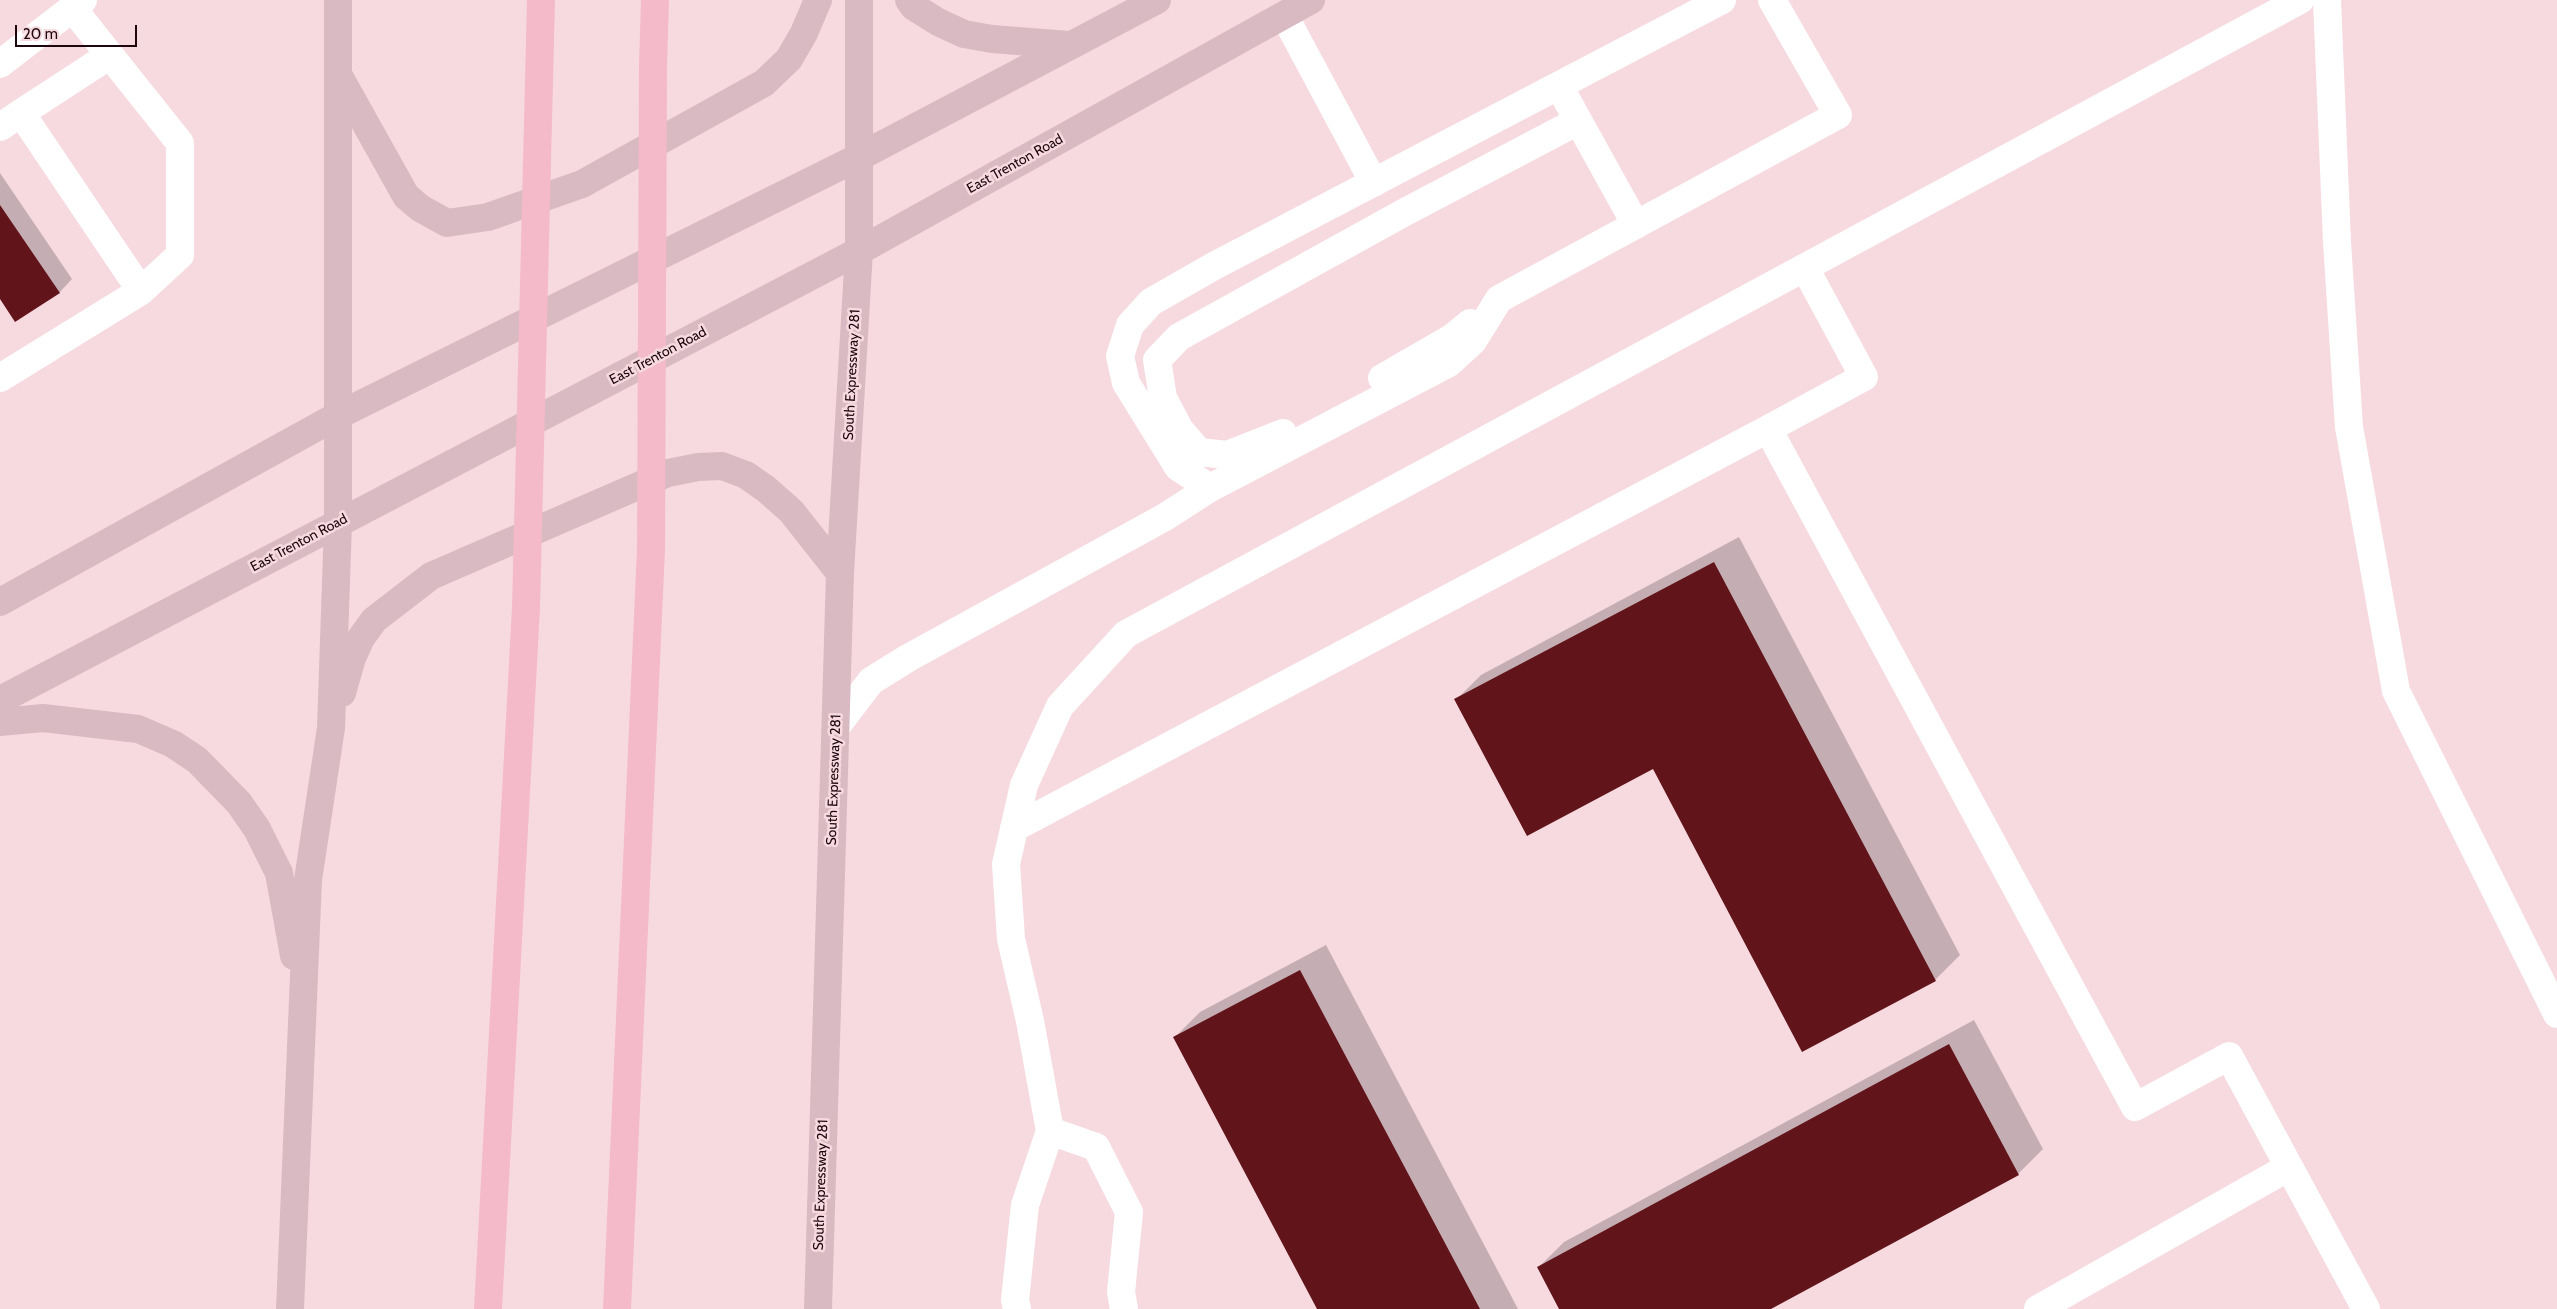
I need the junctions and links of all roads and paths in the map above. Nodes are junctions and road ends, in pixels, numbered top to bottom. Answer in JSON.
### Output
{"nodes":[{"id":1,"x":338,"y":0,"type":"edge"},
{"id":2,"x":541,"y":0,"type":"edge"},
{"id":3,"x":655,"y":0,"type":"edge"},
{"id":4,"x":818,"y":0,"type":"edge"},
{"id":5,"x":858,"y":0,"type":"edge"},
{"id":6,"x":909,"y":0,"type":"edge"},
{"id":7,"x":1157,"y":0,"type":"edge"},
{"id":8,"x":1311,"y":0,"type":"edge"},
{"id":9,"x":1722,"y":0,"type":"edge"},
{"id":10,"x":1772,"y":0,"type":"edge"},
{"id":11,"x":2300,"y":0,"type":"edge"},
{"id":12,"x":2327,"y":0,"type":"edge"},
{"id":13,"x":78,"y":4,"type":"edge"},
{"id":14,"x":1284,"y":15,"type":"junction"},
{"id":15,"x":1069,"y":45,"type":"junction"},
{"id":16,"x":110,"y":55,"type":"junction"},
{"id":17,"x":0,"y":64,"type":"edge"},
{"id":18,"x":337,"y":73,"type":"junction"},
{"id":19,"x":1559,"y":86,"type":"junction"},
{"id":20,"x":10,"y":120,"type":"edge"},
{"id":21,"x":1578,"y":121,"type":"junction"},
{"id":22,"x":859,"y":157,"type":"junction"},
{"id":23,"x":1374,"y":184,"type":"junction"},
{"id":24,"x":1636,"y":225,"type":"junction"},
{"id":25,"x":859,"y":251,"type":"junction"},
{"id":26,"x":1804,"y":268,"type":"junction"},
{"id":27,"x":141,"y":291,"type":"junction"},
{"id":28,"x":1499,"y":299,"type":"junction"},
{"id":29,"x":4,"y":367,"type":"edge"},
{"id":30,"x":337,"y":416,"type":"junction"},
{"id":31,"x":1768,"y":429,"type":"junction"},
{"id":32,"x":1210,"y":488,"type":"junction"},
{"id":33,"x":338,"y":522,"type":"junction"},
{"id":34,"x":840,"y":573,"type":"junction"},
{"id":35,"x":0,"y":602,"type":"edge"},
{"id":36,"x":0,"y":700,"type":"edge"},
{"id":37,"x":0,"y":722,"type":"edge"},
{"id":38,"x":836,"y":727,"type":"junction"},
{"id":39,"x":332,"y":728,"type":"junction"},
{"id":40,"x":1014,"y":828,"type":"junction"},
{"id":41,"x":302,"y":1003,"type":"junction"},
{"id":42,"x":2557,"y":1014,"type":"edge"},
{"id":43,"x":1050,"y":1131,"type":"junction"},
{"id":44,"x":2289,"y":1167,"type":"junction"},
{"id":45,"x":290,"y":1309,"type":"edge"},
{"id":46,"x":488,"y":1309,"type":"edge"},
{"id":47,"x":617,"y":1309,"type":"edge"},
{"id":48,"x":818,"y":1309,"type":"edge"},
{"id":49,"x":1017,"y":1309,"type":"edge"},
{"id":50,"x":1124,"y":1309,"type":"edge"},
{"id":51,"x":2038,"y":1309,"type":"edge"},
{"id":52,"x":2366,"y":1309,"type":"edge"}],
"edges":[{"from":1,"to":18,"type":"main road"},
{"from":2,"to":46,"type":"highway"},
{"from":3,"to":47,"type":"highway"},
{"from":4,"to":18,"type":"main road"},
{"from":5,"to":22,"type":"main road","name":"South Expressway 281"},
{"from":6,"to":15,"type":"main road"},
{"from":7,"to":15,"type":"main road"},
{"from":8,"to":14,"type":"main road","name":"East Trenton Road"},
{"from":9,"to":19,"type":"lane"},
{"from":10,"to":24,"type":"lane"},
{"from":11,"to":26,"type":"lane"},
{"from":12,"to":42,"type":"lane"},
{"from":13,"to":16,"type":"lane"},
{"from":13,"to":17,"type":"lane"},
{"from":14,"to":23,"type":"lane"},
{"from":14,"to":25,"type":"main road","name":"East Trenton Road"},
{"from":15,"to":22,"type":"main road"},
{"from":16,"to":20,"type":"lane"},
{"from":16,"to":27,"type":"lane"},
{"from":18,"to":30,"type":"main road"},
{"from":19,"to":21,"type":"lane"},
{"from":19,"to":23,"type":"lane"},
{"from":20,"to":27,"type":"lane"},
{"from":21,"to":24,"type":"lane"},
{"from":21,"to":28,"type":"lane"},
{"from":22,"to":25,"type":"main road","name":"South Expressway 281"},
{"from":22,"to":30,"type":"main road"},
{"from":23,"to":32,"type":"lane"},
{"from":24,"to":28,"type":"lane"},
{"from":25,"to":33,"type":"main road","name":"East Trenton Road"},
{"from":25,"to":34,"type":"main road","name":"South Expressway 281"},
{"from":26,"to":31,"type":"lane"},
{"from":26,"to":40,"type":"lane"},
{"from":27,"to":29,"type":"lane"},
{"from":28,"to":32,"type":"lane"},
{"from":30,"to":33,"type":"main road"},
{"from":30,"to":35,"type":"main road"},
{"from":31,"to":40,"type":"lane"},
{"from":31,"to":44,"type":"lane"},
{"from":32,"to":38,"type":"lane"},
{"from":33,"to":36,"type":"main road","name":"East Trenton Road"},
{"from":33,"to":39,"type":"main road"},
{"from":34,"to":38,"type":"main road","name":"South Expressway 281"},
{"from":34,"to":39,"type":"main road"},
{"from":37,"to":41,"type":"main road"},
{"from":38,"to":48,"type":"main road","name":"South Expressway 281"},
{"from":39,"to":41,"type":"main road"},
{"from":40,"to":43,"type":"lane"},
{"from":41,"to":45,"type":"main road"},
{"from":43,"to":49,"type":"lane"},
{"from":43,"to":50,"type":"lane"},
{"from":44,"to":51,"type":"lane"},
{"from":44,"to":52,"type":"lane"}]}
